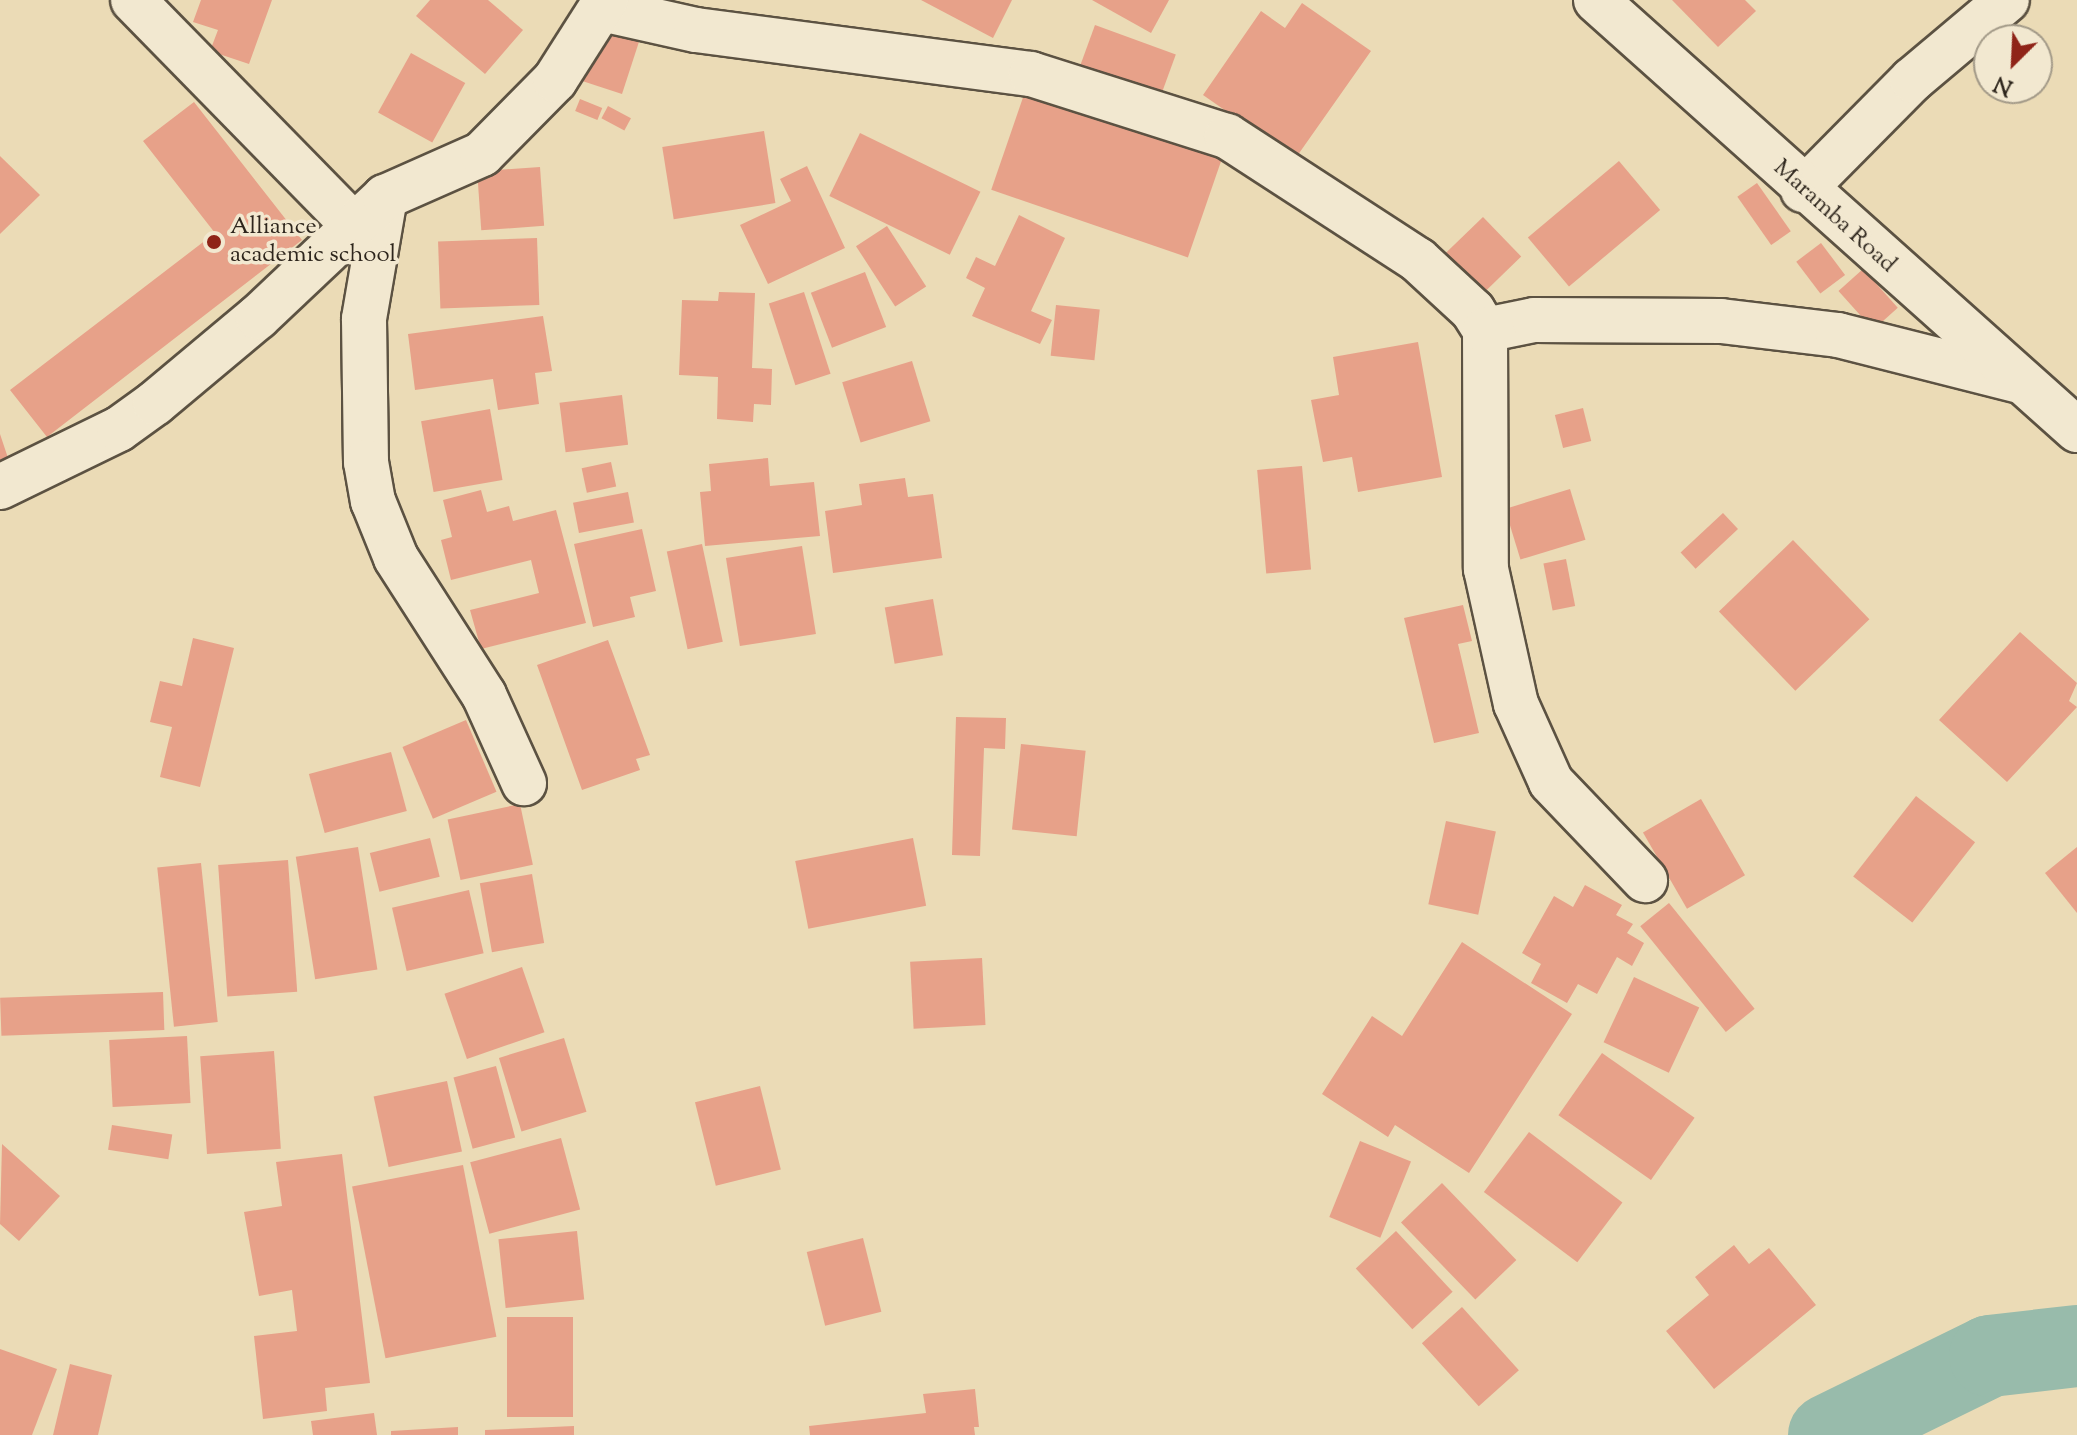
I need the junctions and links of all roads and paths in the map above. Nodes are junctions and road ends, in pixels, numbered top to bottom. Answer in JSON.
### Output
{"nodes":[{"id":1,"x":133,"y":0,"type":"edge"},
{"id":2,"x":1596,"y":0,"type":"edge"},
{"id":3,"x":2007,"y":0,"type":"edge"},
{"id":4,"x":604,"y":5,"type":"edge"},
{"id":5,"x":1803,"y":190,"type":"junction"},
{"id":6,"x":385,"y":197,"type":"junction"},
{"id":7,"x":354,"y":226,"type":"junction"},
{"id":8,"x":1485,"y":330,"type":"junction"},
{"id":9,"x":2016,"y":380,"type":"junction"},
{"id":10,"x":2077,"y":430,"type":"edge"},
{"id":11,"x":0,"y":487,"type":"edge"},
{"id":12,"x":524,"y":783,"type":"dead end"},
{"id":13,"x":1645,"y":880,"type":"dead end"}],
"edges":[{"from":1,"to":7,"type":"street"},
{"from":2,"to":5,"type":"street","name":"Maramba Road"},
{"from":3,"to":5,"type":"street"},
{"from":4,"to":6,"type":"street"},
{"from":4,"to":8,"type":"street"},
{"from":5,"to":9,"type":"street","name":"Maramba Road"},
{"from":6,"to":7,"type":"street"},
{"from":6,"to":12,"type":"street"},
{"from":7,"to":11,"type":"street"},
{"from":8,"to":9,"type":"street"},
{"from":8,"to":13,"type":"street"},
{"from":9,"to":10,"type":"street","name":"Maramba Road"}]}
